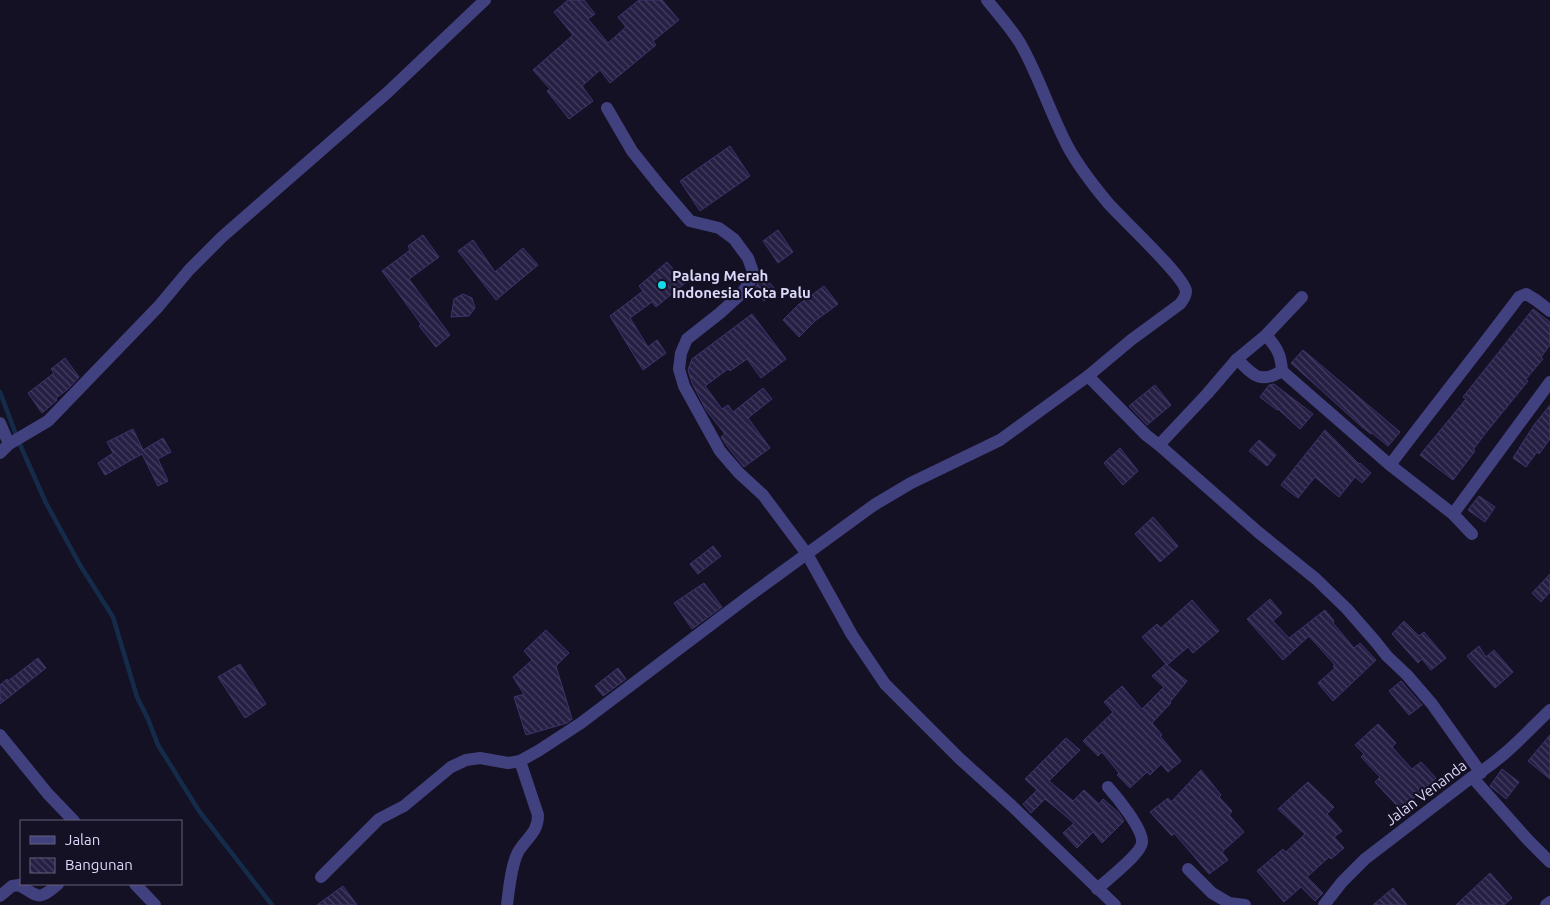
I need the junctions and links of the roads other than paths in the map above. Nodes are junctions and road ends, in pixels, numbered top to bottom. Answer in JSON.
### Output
{"nodes":[{"id":1,"x":485,"y":0,"type":"edge"},
{"id":2,"x":988,"y":0,"type":"edge"},
{"id":3,"x":607,"y":108,"type":"dead end"},
{"id":4,"x":1302,"y":297,"type":"dead end"},
{"id":5,"x":1550,"y":311,"type":"edge"},
{"id":6,"x":1266,"y":335,"type":"junction"},
{"id":7,"x":1237,"y":360,"type":"junction"},
{"id":8,"x":1282,"y":371,"type":"junction"},
{"id":9,"x":1088,"y":376,"type":"junction"},
{"id":10,"x":1550,"y":382,"type":"edge"},
{"id":11,"x":0,"y":423,"type":"edge"},
{"id":12,"x":1158,"y":445,"type":"junction"},
{"id":13,"x":8,"y":446,"type":"edge"},
{"id":14,"x":1390,"y":465,"type":"junction"},
{"id":15,"x":1453,"y":514,"type":"junction"},
{"id":16,"x":1472,"y":534,"type":"dead end"},
{"id":17,"x":807,"y":554,"type":"junction"},
{"id":18,"x":1550,"y":710,"type":"edge"},
{"id":19,"x":0,"y":735,"type":"edge"},
{"id":20,"x":520,"y":762,"type":"junction"},
{"id":21,"x":1476,"y":775,"type":"junction"},
{"id":22,"x":1108,"y":787,"type":"dead end"},
{"id":23,"x":73,"y":820,"type":"edge"},
{"id":24,"x":1550,"y":862,"type":"edge"},
{"id":25,"x":1188,"y":869,"type":"dead end"},
{"id":26,"x":320,"y":877,"type":"dead end"},
{"id":27,"x":57,"y":885,"type":"edge"},
{"id":28,"x":136,"y":885,"type":"edge"},
{"id":29,"x":1097,"y":889,"type":"junction"},
{"id":30,"x":0,"y":896,"type":"edge"},
{"id":31,"x":1550,"y":902,"type":"edge"},
{"id":32,"x":155,"y":905,"type":"edge"},
{"id":33,"x":507,"y":905,"type":"edge"},
{"id":34,"x":1115,"y":905,"type":"edge"},
{"id":35,"x":1245,"y":905,"type":"edge"},
{"id":36,"x":1324,"y":905,"type":"edge"},
{"id":37,"x":1546,"y":905,"type":"edge"}],
"edges":[{"from":1,"to":13,"type":"street"},
{"from":2,"to":9,"type":"street"},
{"from":3,"to":17,"type":"street"},
{"from":4,"to":6,"type":"street"},
{"from":5,"to":14,"type":"street"},
{"from":6,"to":7,"type":"street"},
{"from":6,"to":8,"type":"street"},
{"from":7,"to":8,"type":"street"},
{"from":7,"to":12,"type":"street"},
{"from":8,"to":14,"type":"street"},
{"from":9,"to":12,"type":"street"},
{"from":9,"to":17,"type":"street"},
{"from":10,"to":15,"type":"street"},
{"from":11,"to":13,"type":"street"},
{"from":12,"to":21,"type":"street"},
{"from":14,"to":15,"type":"street"},
{"from":15,"to":16,"type":"street"},
{"from":17,"to":20,"type":"street"},
{"from":17,"to":29,"type":"street"},
{"from":18,"to":21,"type":"street","name":"Jalan Venanda"},
{"from":19,"to":23,"type":"street"},
{"from":20,"to":26,"type":"street"},
{"from":20,"to":33,"type":"street"},
{"from":21,"to":24,"type":"street"},
{"from":21,"to":36,"type":"street","name":"Jalan Venanda"},
{"from":22,"to":29,"type":"street"},
{"from":25,"to":35,"type":"street"},
{"from":27,"to":30,"type":"street"},
{"from":28,"to":32,"type":"street"},
{"from":29,"to":34,"type":"street"},
{"from":31,"to":37,"type":"street"}]}
